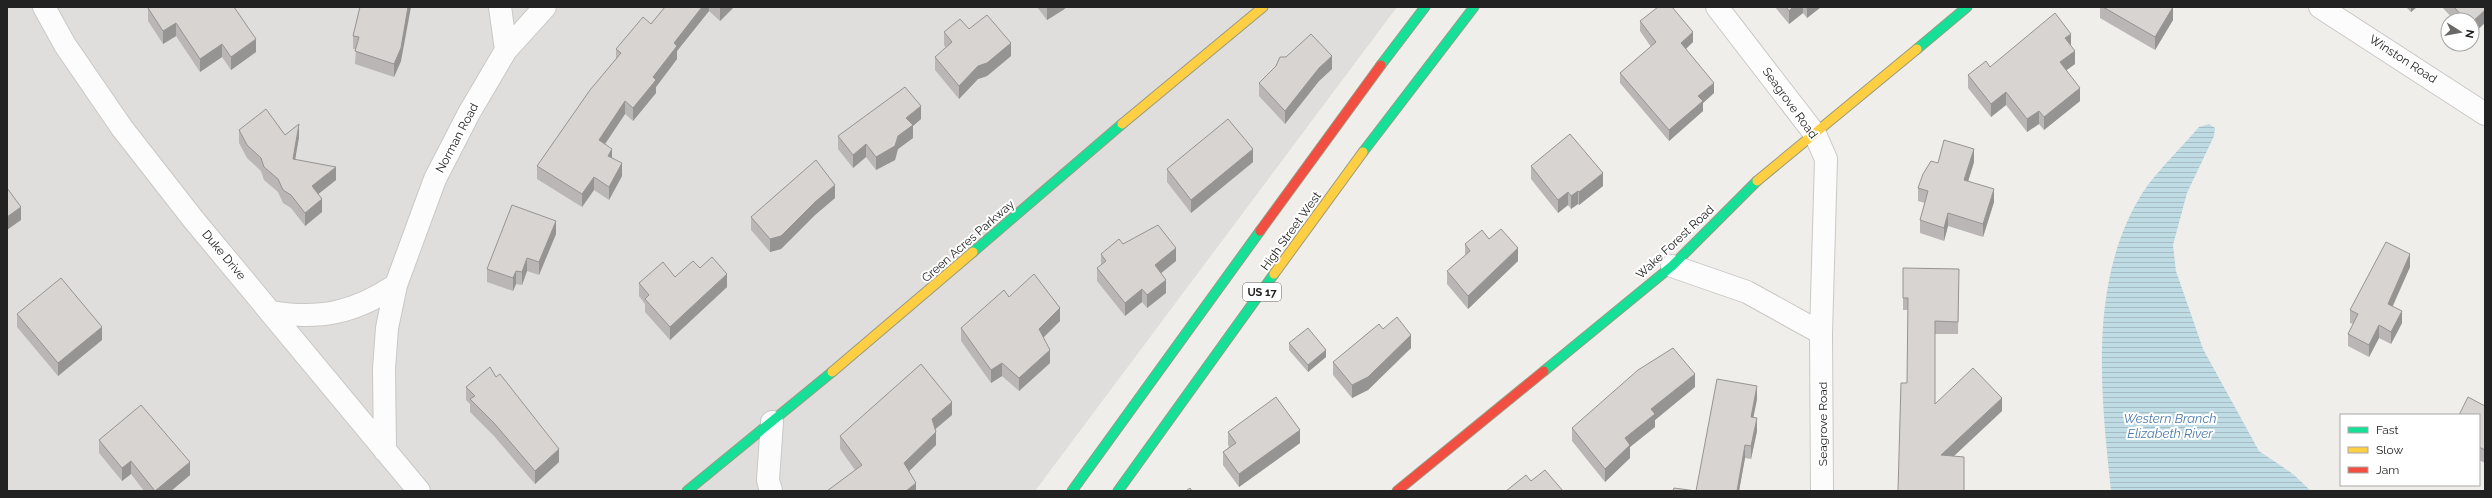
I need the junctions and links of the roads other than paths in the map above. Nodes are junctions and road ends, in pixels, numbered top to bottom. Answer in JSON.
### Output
{"nodes":[{"id":1,"x":44,"y":7,"type":"edge"},
{"id":2,"x":500,"y":7,"type":"edge"},
{"id":3,"x":545,"y":7,"type":"edge"},
{"id":4,"x":1263,"y":7,"type":"edge"},
{"id":5,"x":1425,"y":7,"type":"edge"},
{"id":6,"x":1474,"y":7,"type":"edge"},
{"id":7,"x":1717,"y":7,"type":"edge"},
{"id":8,"x":1966,"y":7,"type":"edge"},
{"id":9,"x":2320,"y":7,"type":"edge"},
{"id":10,"x":506,"y":50,"type":"junction"},
{"id":11,"x":2485,"y":114,"type":"edge"},
{"id":12,"x":1815,"y":134,"type":"junction"},
{"id":13,"x":1672,"y":266,"type":"junction"},
{"id":14,"x":396,"y":285,"type":"junction"},
{"id":15,"x":271,"y":312,"type":"junction"},
{"id":16,"x":1821,"y":333,"type":"junction"},
{"id":17,"x":772,"y":422,"type":"junction"},
{"id":18,"x":385,"y":451,"type":"junction"},
{"id":19,"x":419,"y":491,"type":"edge"},
{"id":20,"x":687,"y":491,"type":"edge"},
{"id":21,"x":771,"y":491,"type":"edge"},
{"id":22,"x":1072,"y":491,"type":"edge"},
{"id":23,"x":1118,"y":491,"type":"edge"},
{"id":24,"x":1397,"y":491,"type":"edge"},
{"id":25,"x":1822,"y":491,"type":"edge"}],
"edges":[{"from":1,"to":15,"type":"street","name":"Duke Drive"},
{"from":2,"to":10,"type":"street"},
{"from":3,"to":10,"type":"street","name":"Norman Road"},
{"from":4,"to":17,"type":"street","name":"Green Acres Parkway"},
{"from":5,"to":22,"type":"street","name":"High Street West","number":"US 17"},
{"from":6,"to":23,"type":"street","name":"High Street West","number":"US 17"},
{"from":7,"to":12,"type":"street","name":"Seagrove Road"},
{"from":8,"to":12,"type":"street","name":"Wake Forest Road"},
{"from":9,"to":11,"type":"street","name":"Winston Road"},
{"from":10,"to":14,"type":"street","name":"Norman Road"},
{"from":12,"to":13,"type":"street","name":"Wake Forest Road"},
{"from":12,"to":16,"type":"street","name":"Seagrove Road"},
{"from":13,"to":16,"type":"street"},
{"from":13,"to":24,"type":"street","name":"Wake Forest Road"},
{"from":14,"to":15,"type":"street"},
{"from":14,"to":18,"type":"street","name":"Norman Road"},
{"from":15,"to":18,"type":"street","name":"Duke Drive"},
{"from":16,"to":25,"type":"street","name":"Seagrove Road"},
{"from":17,"to":20,"type":"street","name":"Green Acres Parkway"},
{"from":17,"to":21,"type":"street"},
{"from":18,"to":19,"type":"street","name":"Duke Drive"}]}
